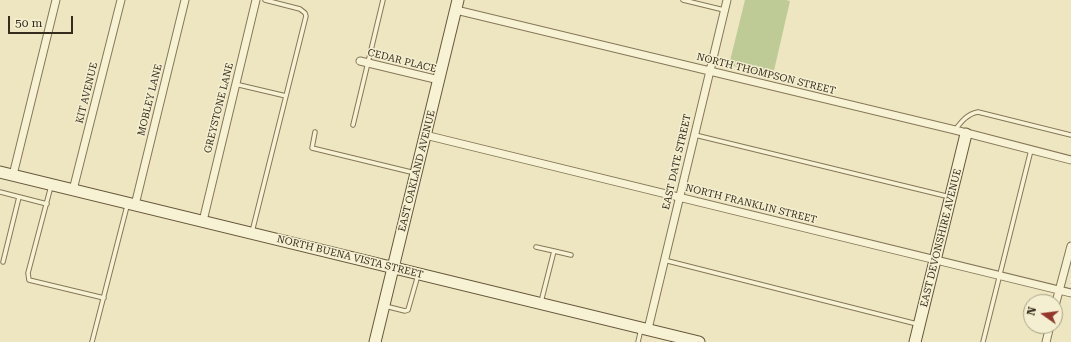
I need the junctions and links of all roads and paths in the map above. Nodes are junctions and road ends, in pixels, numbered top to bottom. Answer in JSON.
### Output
{"nodes":[{"id":1,"x":56,"y":0,"type":"edge"},
{"id":2,"x":121,"y":0,"type":"edge"},
{"id":3,"x":185,"y":0,"type":"edge"},
{"id":4,"x":256,"y":0,"type":"edge"},
{"id":5,"x":265,"y":0,"type":"edge"},
{"id":6,"x":383,"y":0,"type":"edge"},
{"id":7,"x":683,"y":0,"type":"edge"},
{"id":8,"x":727,"y":0,"type":"edge"},
{"id":9,"x":457,"y":5,"type":"edge"},
{"id":10,"x":724,"y":10,"type":"junction"},
{"id":11,"x":360,"y":61,"type":"dead end"},
{"id":12,"x":368,"y":62,"type":"junction"},
{"id":13,"x":709,"y":71,"type":"junction"},
{"id":14,"x":439,"y":80,"type":"junction"},
{"id":15,"x":236,"y":84,"type":"junction"},
{"id":16,"x":286,"y":96,"type":"junction"},
{"id":17,"x":353,"y":125,"type":"dead end"},
{"id":18,"x":955,"y":130,"type":"junction"},
{"id":19,"x":315,"y":132,"type":"dead end"},
{"id":20,"x":966,"y":134,"type":"junction"},
{"id":21,"x":425,"y":135,"type":"junction"},
{"id":22,"x":694,"y":135,"type":"junction"},
{"id":23,"x":1071,"y":135,"type":"edge"},
{"id":24,"x":1030,"y":150,"type":"junction"},
{"id":25,"x":1071,"y":160,"type":"edge"},
{"id":26,"x":0,"y":173,"type":"edge"},
{"id":27,"x":416,"y":174,"type":"junction"},
{"id":28,"x":13,"y":176,"type":"junction"},
{"id":29,"x":51,"y":185,"type":"junction"},
{"id":30,"x":73,"y":190,"type":"junction"},
{"id":31,"x":0,"y":192,"type":"edge"},
{"id":32,"x":19,"y":197,"type":"junction"},
{"id":33,"x":951,"y":197,"type":"junction"},
{"id":34,"x":680,"y":198,"type":"junction"},
{"id":35,"x":46,"y":204,"type":"junction"},
{"id":36,"x":131,"y":204,"type":"junction"},
{"id":37,"x":202,"y":221,"type":"junction"},
{"id":38,"x":252,"y":233,"type":"junction"},
{"id":39,"x":1071,"y":246,"type":"edge"},
{"id":40,"x":536,"y":247,"type":"dead end"},
{"id":41,"x":554,"y":251,"type":"junction"},
{"id":42,"x":571,"y":255,"type":"dead end"},
{"id":43,"x":936,"y":259,"type":"junction"},
{"id":44,"x":664,"y":260,"type":"junction"},
{"id":45,"x":3,"y":262,"type":"dead end"},
{"id":46,"x":393,"y":268,"type":"junction"},
{"id":47,"x":418,"y":274,"type":"junction"},
{"id":48,"x":999,"y":275,"type":"junction"},
{"id":49,"x":1059,"y":290,"type":"junction"},
{"id":50,"x":1071,"y":293,"type":"edge"},
{"id":51,"x":1058,"y":294,"type":"edge"},
{"id":52,"x":104,"y":298,"type":"junction"},
{"id":53,"x":541,"y":303,"type":"junction"},
{"id":54,"x":384,"y":306,"type":"junction"},
{"id":55,"x":919,"y":325,"type":"junction"},
{"id":56,"x":644,"y":329,"type":"junction"},
{"id":57,"x":92,"y":342,"type":"edge"},
{"id":58,"x":375,"y":342,"type":"edge"},
{"id":59,"x":638,"y":342,"type":"edge"},
{"id":60,"x":699,"y":342,"type":"edge"},
{"id":61,"x":915,"y":342,"type":"edge"},
{"id":62,"x":982,"y":342,"type":"edge"}],
"edges":[{"from":1,"to":28,"type":"street"},
{"from":2,"to":30,"type":"street","name":"KIT AVENUE"},
{"from":3,"to":36,"type":"street","name":"MOBLEY LANE"},
{"from":4,"to":15,"type":"street","name":"GREYSTONE LANE"},
{"from":5,"to":16,"type":"lane"},
{"from":6,"to":12,"type":"lane"},
{"from":7,"to":10,"type":"lane"},
{"from":8,"to":10,"type":"street","name":"EAST DATE STREET"},
{"from":9,"to":13,"type":"street","name":"NORTH THOMPSON STREET"},
{"from":9,"to":14,"type":"street","name":"EAST OAKLAND AVENUE"},
{"from":10,"to":13,"type":"street","name":"EAST DATE STREET"},
{"from":11,"to":12,"type":"street","name":"CEDAR PLACE"},
{"from":12,"to":14,"type":"street","name":"CEDAR PLACE"},
{"from":12,"to":17,"type":"lane"},
{"from":13,"to":18,"type":"street","name":"NORTH THOMPSON STREET"},
{"from":13,"to":22,"type":"street","name":"EAST DATE STREET"},
{"from":14,"to":21,"type":"street","name":"EAST OAKLAND AVENUE"},
{"from":15,"to":16,"type":"lane"},
{"from":15,"to":37,"type":"street","name":"GREYSTONE LANE"},
{"from":16,"to":38,"type":"lane"},
{"from":18,"to":20,"type":"street","name":"NORTH THOMPSON STREET"},
{"from":18,"to":23,"type":"lane"},
{"from":19,"to":27,"type":"lane"},
{"from":20,"to":24,"type":"street","name":"NORTH THOMPSON STREET"},
{"from":20,"to":33,"type":"street","name":"EAST DEVONSHIRE AVENUE"},
{"from":21,"to":27,"type":"street","name":"EAST OAKLAND AVENUE"},
{"from":21,"to":34,"type":"street","name":"NORTH FRANKLIN STREET"},
{"from":22,"to":33,"type":"lane"},
{"from":22,"to":34,"type":"street","name":"EAST DATE STREET"},
{"from":24,"to":25,"type":"street","name":"NORTH THOMPSON STREET"},
{"from":24,"to":48,"type":"lane"},
{"from":26,"to":28,"type":"street","name":"NORTH BUENA VISTA STREET"},
{"from":27,"to":46,"type":"street","name":"EAST OAKLAND AVENUE"},
{"from":28,"to":29,"type":"street","name":"NORTH BUENA VISTA STREET"},
{"from":29,"to":30,"type":"street","name":"NORTH BUENA VISTA STREET"},
{"from":29,"to":35,"type":"lane"},
{"from":30,"to":36,"type":"street","name":"NORTH BUENA VISTA STREET"},
{"from":31,"to":32,"type":"lane"},
{"from":32,"to":35,"type":"lane"},
{"from":32,"to":45,"type":"lane"},
{"from":33,"to":43,"type":"street","name":"EAST DEVONSHIRE AVENUE"},
{"from":34,"to":43,"type":"street","name":"NORTH FRANKLIN STREET"},
{"from":34,"to":44,"type":"street","name":"EAST DATE STREET"},
{"from":35,"to":52,"type":"lane"},
{"from":36,"to":37,"type":"street","name":"NORTH BUENA VISTA STREET"},
{"from":36,"to":52,"type":"lane"},
{"from":37,"to":38,"type":"street","name":"NORTH BUENA VISTA STREET"},
{"from":38,"to":46,"type":"street","name":"NORTH BUENA VISTA STREET"},
{"from":39,"to":49,"type":"street"},
{"from":40,"to":41,"type":"lane"},
{"from":41,"to":42,"type":"lane"},
{"from":41,"to":53,"type":"lane"},
{"from":43,"to":48,"type":"street","name":"NORTH FRANKLIN STREET"},
{"from":43,"to":55,"type":"street","name":"EAST DEVONSHIRE AVENUE"},
{"from":44,"to":55,"type":"lane"},
{"from":44,"to":56,"type":"street","name":"EAST DATE STREET"},
{"from":46,"to":47,"type":"street","name":"NORTH BUENA VISTA STREET"},
{"from":46,"to":54,"type":"street","name":"EAST OAKLAND AVENUE"},
{"from":47,"to":53,"type":"street","name":"NORTH BUENA VISTA STREET"},
{"from":47,"to":54,"type":"lane"},
{"from":48,"to":49,"type":"street","name":"NORTH FRANKLIN STREET"},
{"from":48,"to":62,"type":"lane"},
{"from":49,"to":50,"type":"street","name":"NORTH FRANKLIN STREET"},
{"from":49,"to":51,"type":"street"},
{"from":52,"to":57,"type":"lane"},
{"from":53,"to":56,"type":"street","name":"NORTH BUENA VISTA STREET"},
{"from":54,"to":58,"type":"street","name":"EAST OAKLAND AVENUE"},
{"from":55,"to":61,"type":"street","name":"EAST DEVONSHIRE AVENUE"},
{"from":56,"to":59,"type":"lane"},
{"from":56,"to":60,"type":"street","name":"NORTH BUENA VISTA STREET"}]}
